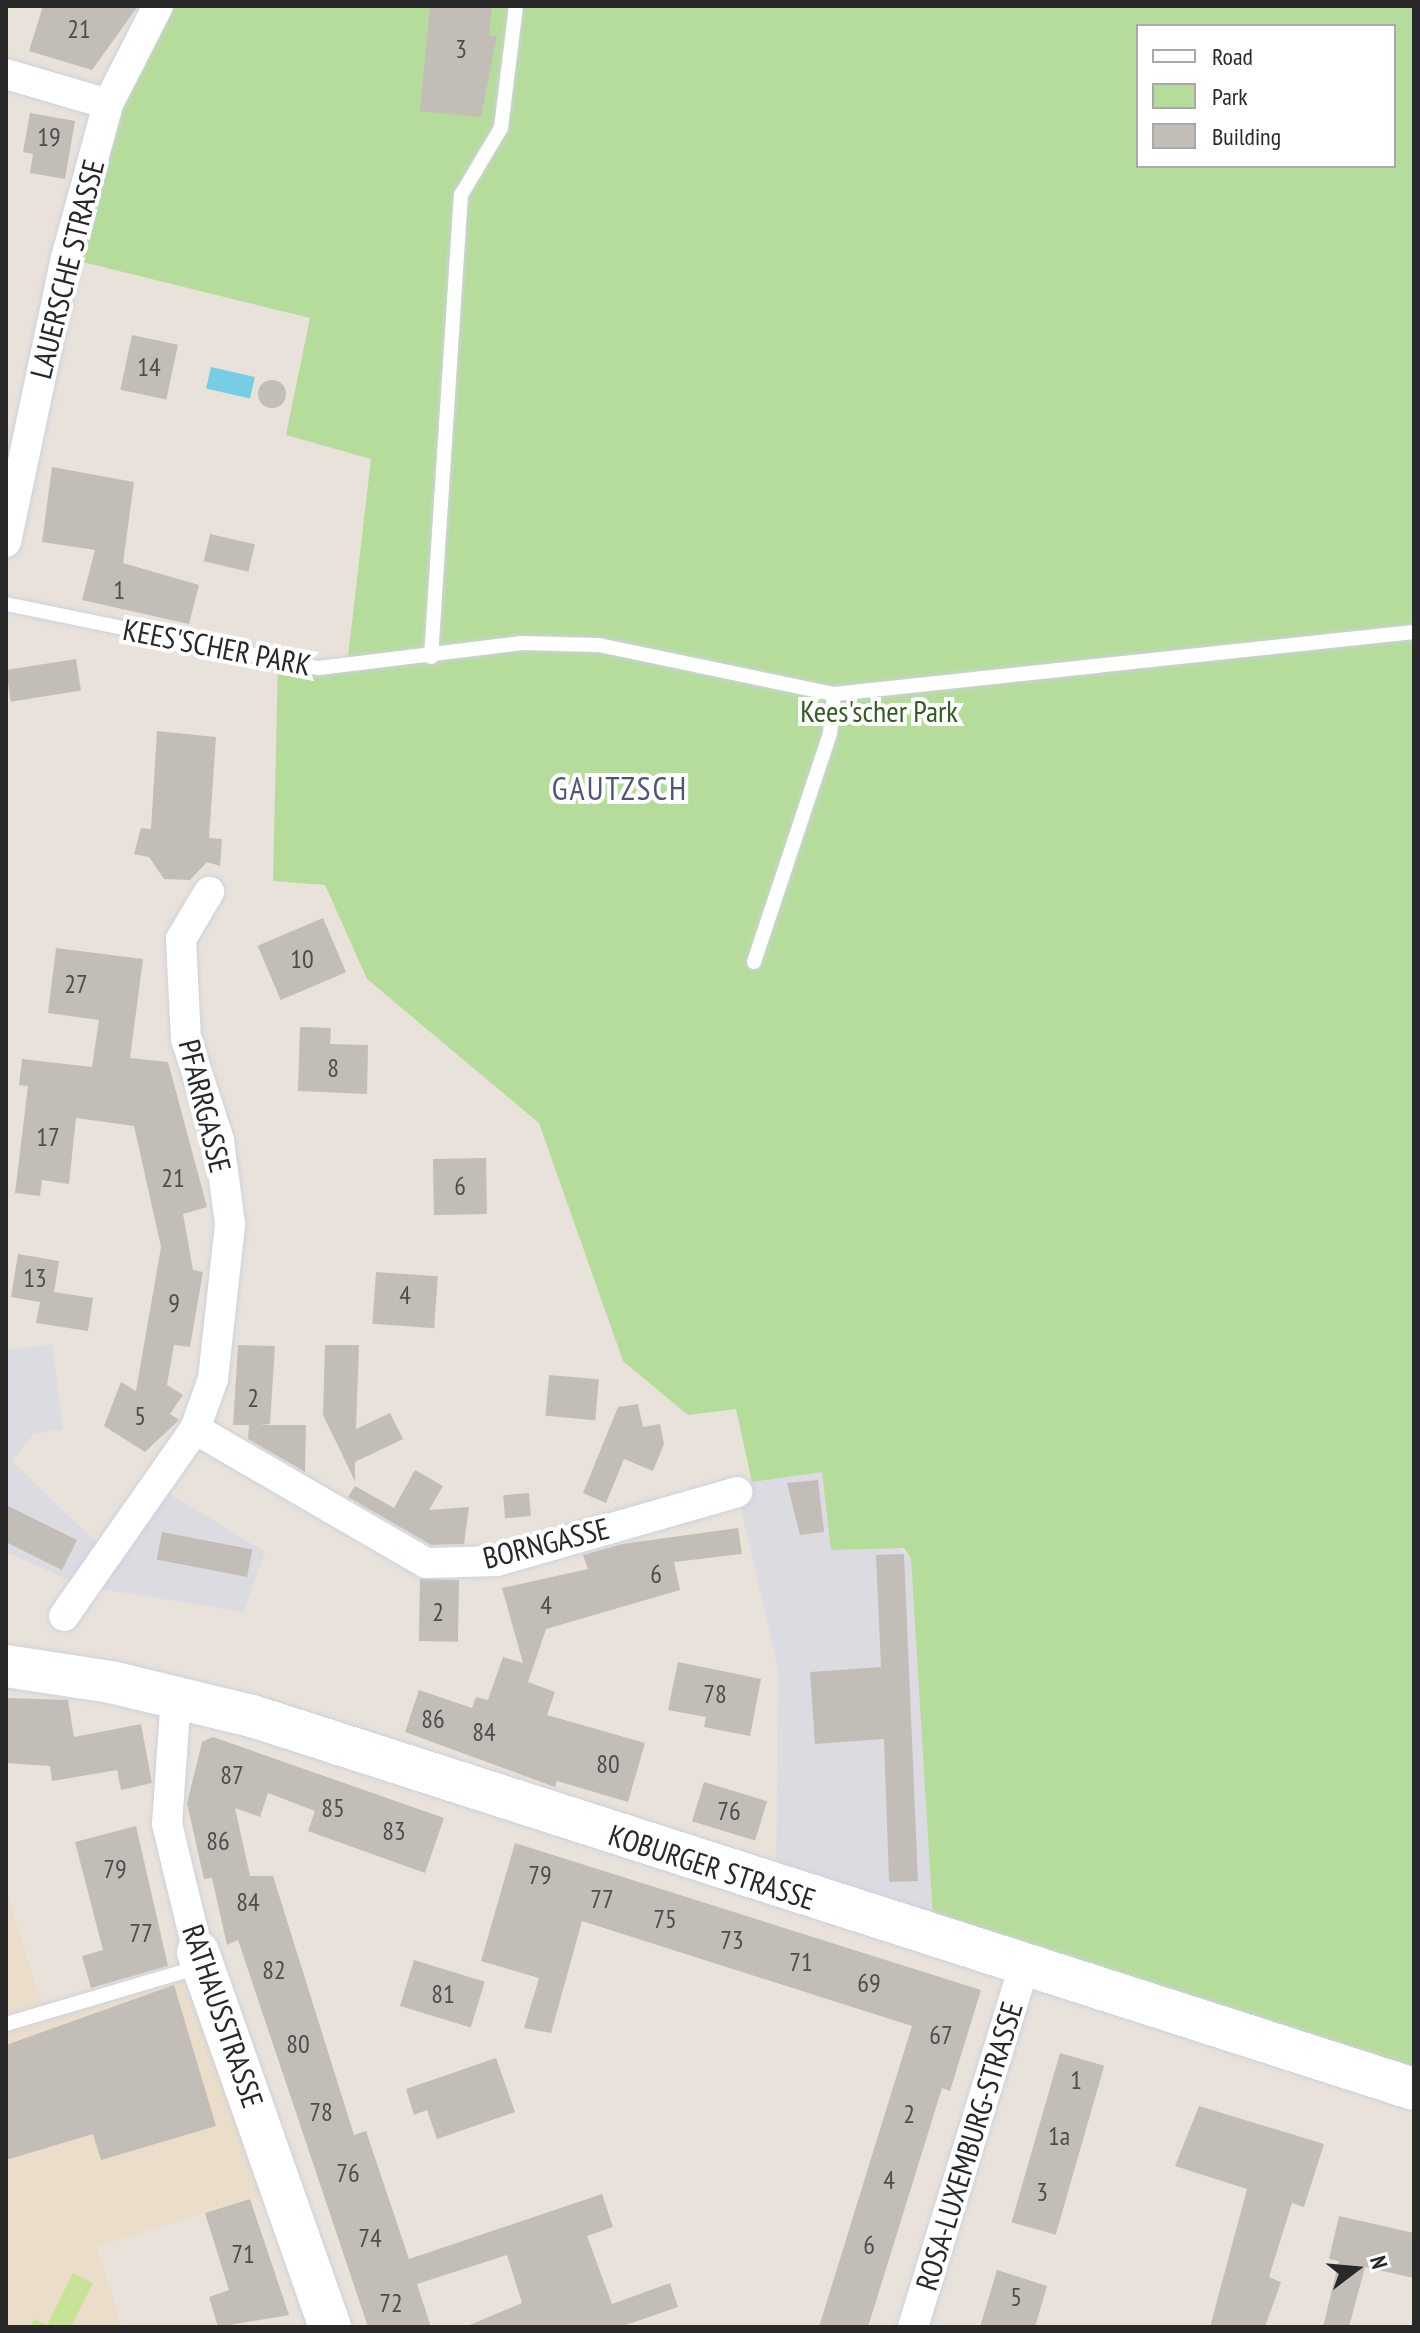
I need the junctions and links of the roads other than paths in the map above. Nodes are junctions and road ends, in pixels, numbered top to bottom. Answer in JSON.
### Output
{"nodes":[{"id":1,"x":158,"y":6,"type":"edge"},
{"id":2,"x":516,"y":6,"type":"edge"},
{"id":3,"x":6,"y":74,"type":"edge"},
{"id":4,"x":108,"y":104,"type":"junction"},
{"id":5,"x":6,"y":542,"type":"edge"},
{"id":6,"x":6,"y":604,"type":"edge"},
{"id":7,"x":1414,"y":632,"type":"edge"},
{"id":8,"x":431,"y":657,"type":"junction"},
{"id":9,"x":834,"y":694,"type":"junction"},
{"id":10,"x":209,"y":892,"type":"dead end"},
{"id":11,"x":754,"y":962,"type":"dead end"},
{"id":12,"x":195,"y":1429,"type":"junction"},
{"id":13,"x":737,"y":1492,"type":"dead end"},
{"id":14,"x":64,"y":1616,"type":"dead end"},
{"id":15,"x":6,"y":1666,"type":"edge"},
{"id":16,"x":176,"y":1696,"type":"junction"},
{"id":17,"x":201,"y":1959,"type":"junction"},
{"id":18,"x":1024,"y":1966,"type":"junction"},
{"id":19,"x":6,"y":2024,"type":"edge"},
{"id":20,"x":1414,"y":2089,"type":"edge"},
{"id":21,"x":330,"y":2327,"type":"edge"},
{"id":22,"x":913,"y":2327,"type":"edge"}],
"edges":[{"from":1,"to":4,"type":"street","name":"LAUERSCHE STRASSE"},
{"from":2,"to":8,"type":"lane"},
{"from":3,"to":4,"type":"street"},
{"from":4,"to":5,"type":"street","name":"LAUERSCHE STRASSE"},
{"from":6,"to":8,"type":"lane","name":"KEES'SCHER PARK"},
{"from":7,"to":9,"type":"lane","name":"KEES'SCHER PARK"},
{"from":8,"to":9,"type":"lane","name":"KEES'SCHER PARK"},
{"from":9,"to":11,"type":"lane"},
{"from":10,"to":12,"type":"street","name":"PFARRGASSE"},
{"from":12,"to":13,"type":"street","name":"BORNGASSE"},
{"from":12,"to":14,"type":"street","name":"PFARRGASSE"},
{"from":15,"to":16,"type":"main road","name":"KOBURGER STRASSE"},
{"from":16,"to":17,"type":"street","name":"RATHAUSSTRASSE"},
{"from":16,"to":18,"type":"main road","name":"KOBURGER STRASSE"},
{"from":17,"to":19,"type":"lane"},
{"from":17,"to":21,"type":"main road","name":"RATHAUSSTRASSE"},
{"from":18,"to":20,"type":"main road","name":"KOBURGER STRASSE"},
{"from":18,"to":22,"type":"street","name":"ROSA-LUXEMBURG-STRASSE"}]}
